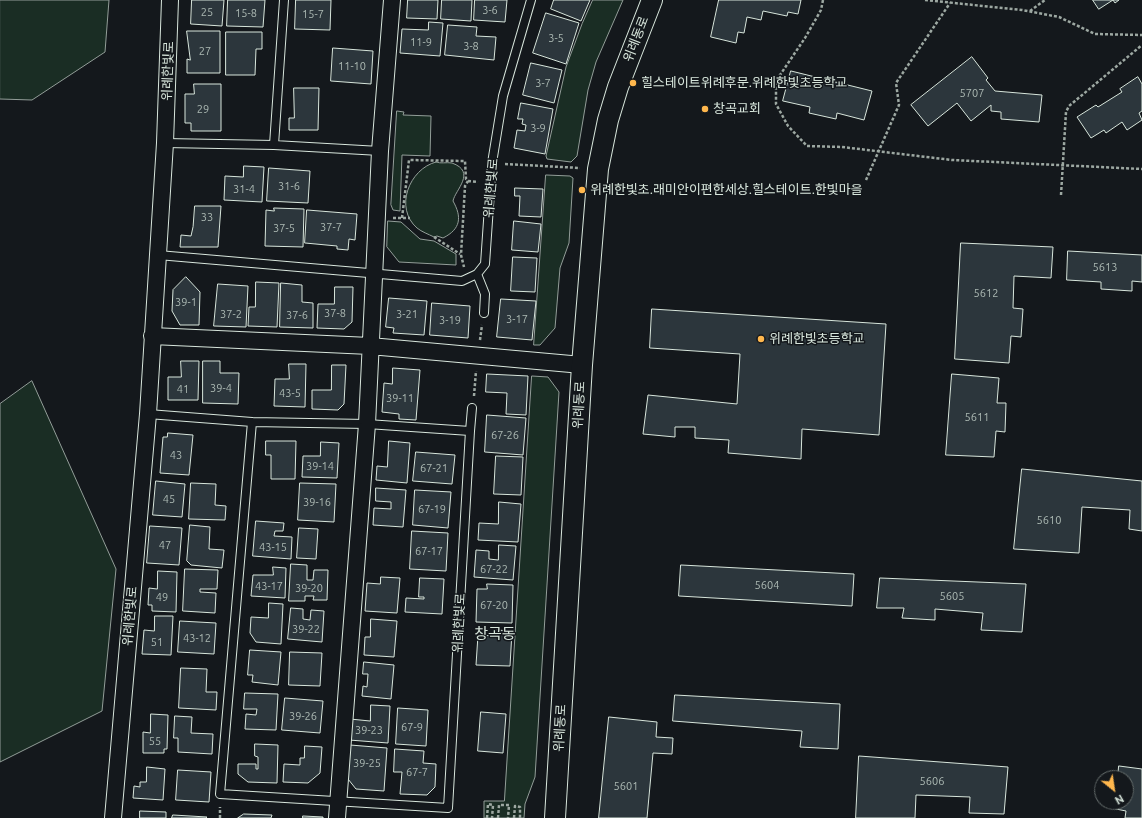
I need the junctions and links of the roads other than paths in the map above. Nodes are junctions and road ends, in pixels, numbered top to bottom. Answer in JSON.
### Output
{"nodes":[{"id":1,"x":170,"y":0,"type":"edge"},
{"id":2,"x":284,"y":0,"type":"edge"},
{"id":3,"x":392,"y":0,"type":"edge"},
{"id":4,"x":531,"y":0,"type":"edge"},
{"id":5,"x":652,"y":0,"type":"edge"},
{"id":6,"x":165,"y":142,"type":"junction"},
{"id":7,"x":274,"y":145,"type":"junction"},
{"id":8,"x":380,"y":151,"type":"junction"},
{"id":9,"x":158,"y":255,"type":"junction"},
{"id":10,"x":374,"y":272,"type":"junction"},
{"id":11,"x":477,"y":274,"type":"junction"},
{"id":12,"x":484,"y":313,"type":"road end"},
{"id":13,"x":152,"y":336,"type":"junction"},
{"id":14,"x":370,"y":346,"type":"junction"},
{"id":15,"x":582,"y":365,"type":"junction"},
{"id":16,"x":472,"y":408,"type":"road end"},
{"id":17,"x":148,"y":414,"type":"junction"},
{"id":18,"x":252,"y":422,"type":"junction"},
{"id":19,"x":366,"y":424,"type":"junction"},
{"id":20,"x":470,"y":431,"type":"junction"},
{"id":21,"x":338,"y":802,"type":"junction"},
{"id":22,"x":113,"y":818,"type":"edge"},
{"id":23,"x":337,"y":818,"type":"edge"},
{"id":24,"x":555,"y":818,"type":"edge"}],
"edges":[{"from":1,"to":6,"type":"street","name":"위례한빛로"},
{"from":2,"to":7,"type":"lane"},
{"from":3,"to":8,"type":"street"},
{"from":4,"to":11,"type":"lane","name":"위례한빛로"},
{"from":5,"to":15,"type":"street","name":"위례동로"},
{"from":6,"to":7,"type":"lane"},
{"from":6,"to":9,"type":"street","name":"위례한빛로"},
{"from":7,"to":8,"type":"lane"},
{"from":8,"to":10,"type":"street"},
{"from":9,"to":10,"type":"lane"},
{"from":9,"to":13,"type":"street","name":"위례한빛로"},
{"from":10,"to":11,"type":"lane"},
{"from":10,"to":14,"type":"street"},
{"from":11,"to":12,"type":"lane"},
{"from":13,"to":14,"type":"street"},
{"from":13,"to":17,"type":"street","name":"위례한빛로"},
{"from":14,"to":15,"type":"street"},
{"from":14,"to":19,"type":"street"},
{"from":15,"to":24,"type":"street","name":"위례동로"},
{"from":16,"to":20,"type":"lane"},
{"from":17,"to":18,"type":"lane"},
{"from":17,"to":22,"type":"street","name":"위례한빛로"},
{"from":18,"to":19,"type":"lane"},
{"from":18,"to":21,"type":"lane","name":"위례한빛로"},
{"from":19,"to":20,"type":"lane"},
{"from":19,"to":21,"type":"street"},
{"from":20,"to":21,"type":"lane","name":"위례한빛로"},
{"from":21,"to":23,"type":"street"}]}
